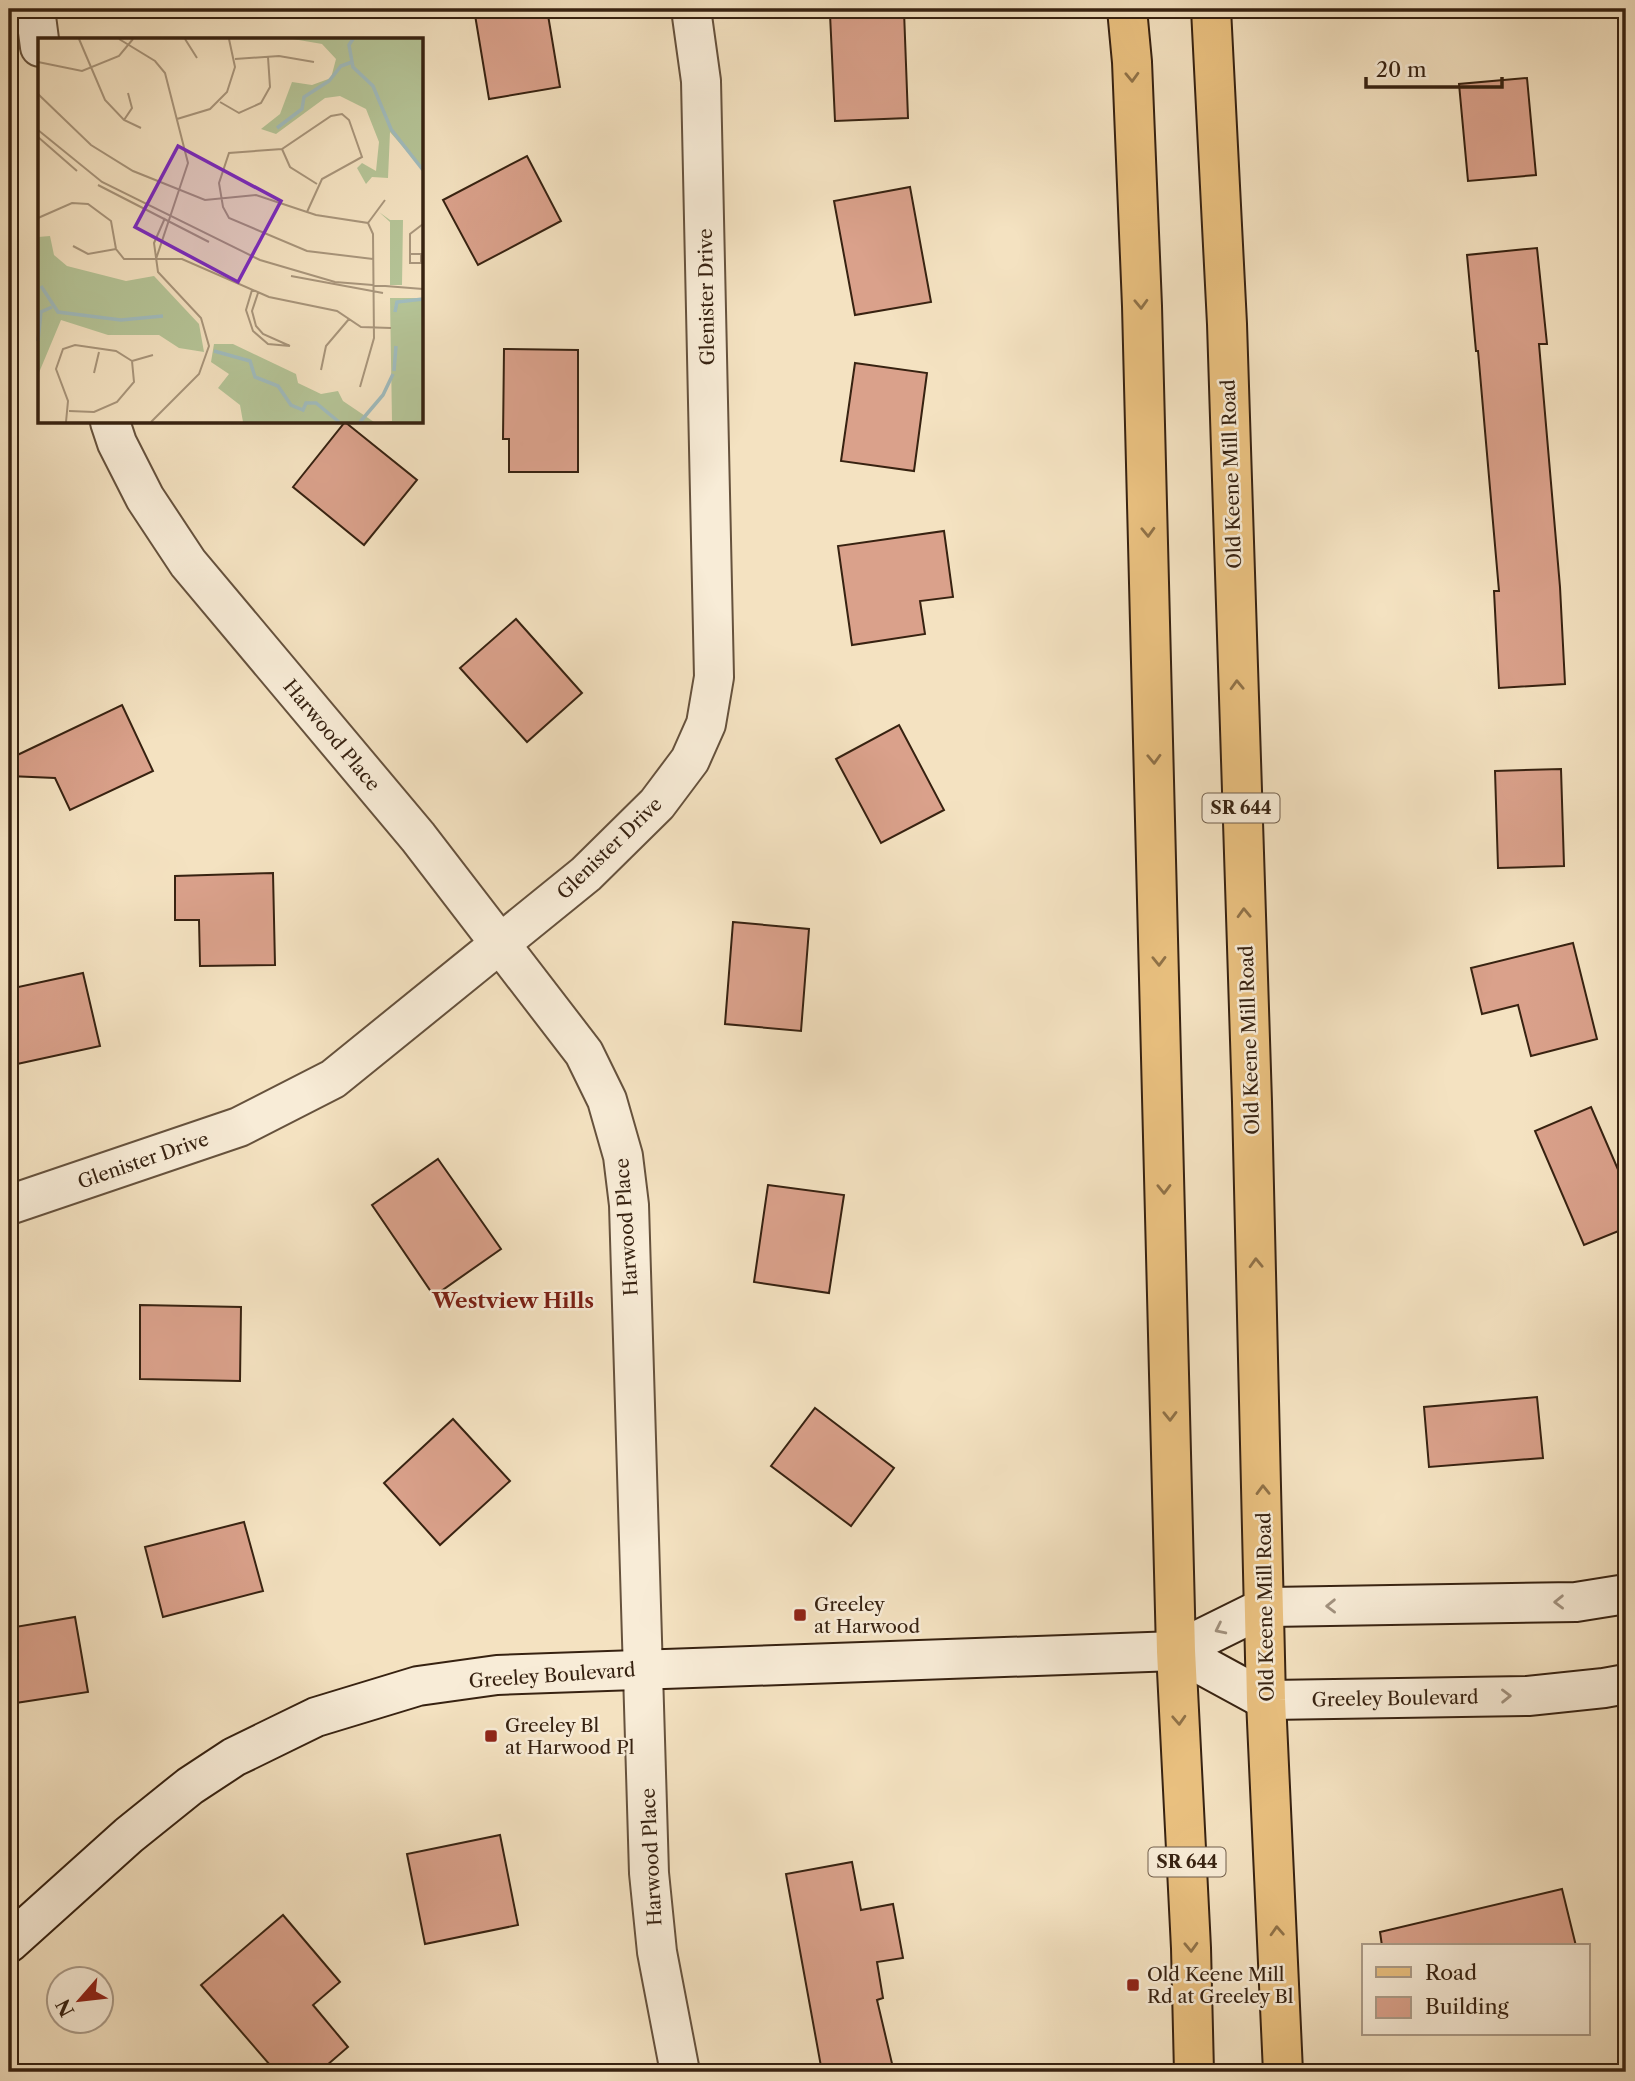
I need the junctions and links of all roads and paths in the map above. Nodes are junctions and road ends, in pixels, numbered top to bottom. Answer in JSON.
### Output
{"nodes":[{"id":1,"x":35,"y":9,"type":"edge"},
{"id":2,"x":691,"y":9,"type":"edge"},
{"id":3,"x":1127,"y":9,"type":"edge"},
{"id":4,"x":1211,"y":9,"type":"edge"},
{"id":5,"x":39,"y":38,"type":"edge"},
{"id":6,"x":111,"y":424,"type":"edge"},
{"id":7,"x":501,"y":944,"type":"junction"},
{"id":8,"x":9,"y":1205,"type":"edge"},
{"id":9,"x":1626,"y":1594,"type":"edge"},
{"id":10,"x":1265,"y":1607,"type":"junction"},
{"id":11,"x":1176,"y":1651,"type":"junction"},
{"id":12,"x":643,"y":1669,"type":"junction"},
{"id":13,"x":1626,"y":1684,"type":"edge"},
{"id":14,"x":1266,"y":1700,"type":"junction"},
{"id":15,"x":9,"y":1943,"type":"edge"},
{"id":16,"x":680,"y":2072,"type":"edge"},
{"id":17,"x":1194,"y":2072,"type":"edge"},
{"id":18,"x":1283,"y":2072,"type":"edge"}],
"edges":[{"from":1,"to":5,"type":"street"},
{"from":2,"to":7,"type":"street","name":"Glenister Drive"},
{"from":3,"to":11,"type":"main road","number":"SR 644","one_way":true},
{"from":10,"to":4,"type":"main road","name":"Old Keene Mill Road","number":"SR 644","one_way":true},
{"from":6,"to":7,"type":"street","name":"Harwood Place"},
{"from":7,"to":8,"type":"street","name":"Glenister Drive"},
{"from":7,"to":12,"type":"street","name":"Harwood Place"},
{"from":9,"to":10,"type":"street","name":"Greeley Boulevard","one_way":true},
{"from":10,"to":11,"type":"street","name":"Greeley Boulevard","one_way":true},
{"from":10,"to":14,"type":"main road","name":"Old Keene Mill Road","number":"SR 644"},
{"from":11,"to":12,"type":"street","name":"Greeley Boulevard"},
{"from":11,"to":14,"type":"street","name":"Greeley Boulevard"},
{"from":11,"to":17,"type":"main road","number":"SR 644","one_way":true},
{"from":12,"to":15,"type":"street","name":"Greeley Boulevard"},
{"from":12,"to":16,"type":"street","name":"Harwood Place"},
{"from":14,"to":13,"type":"street","name":"Greeley Boulevard","one_way":true},
{"from":18,"to":14,"type":"main road","name":"Old Keene Mill Road","number":"SR 644","one_way":true}]}
